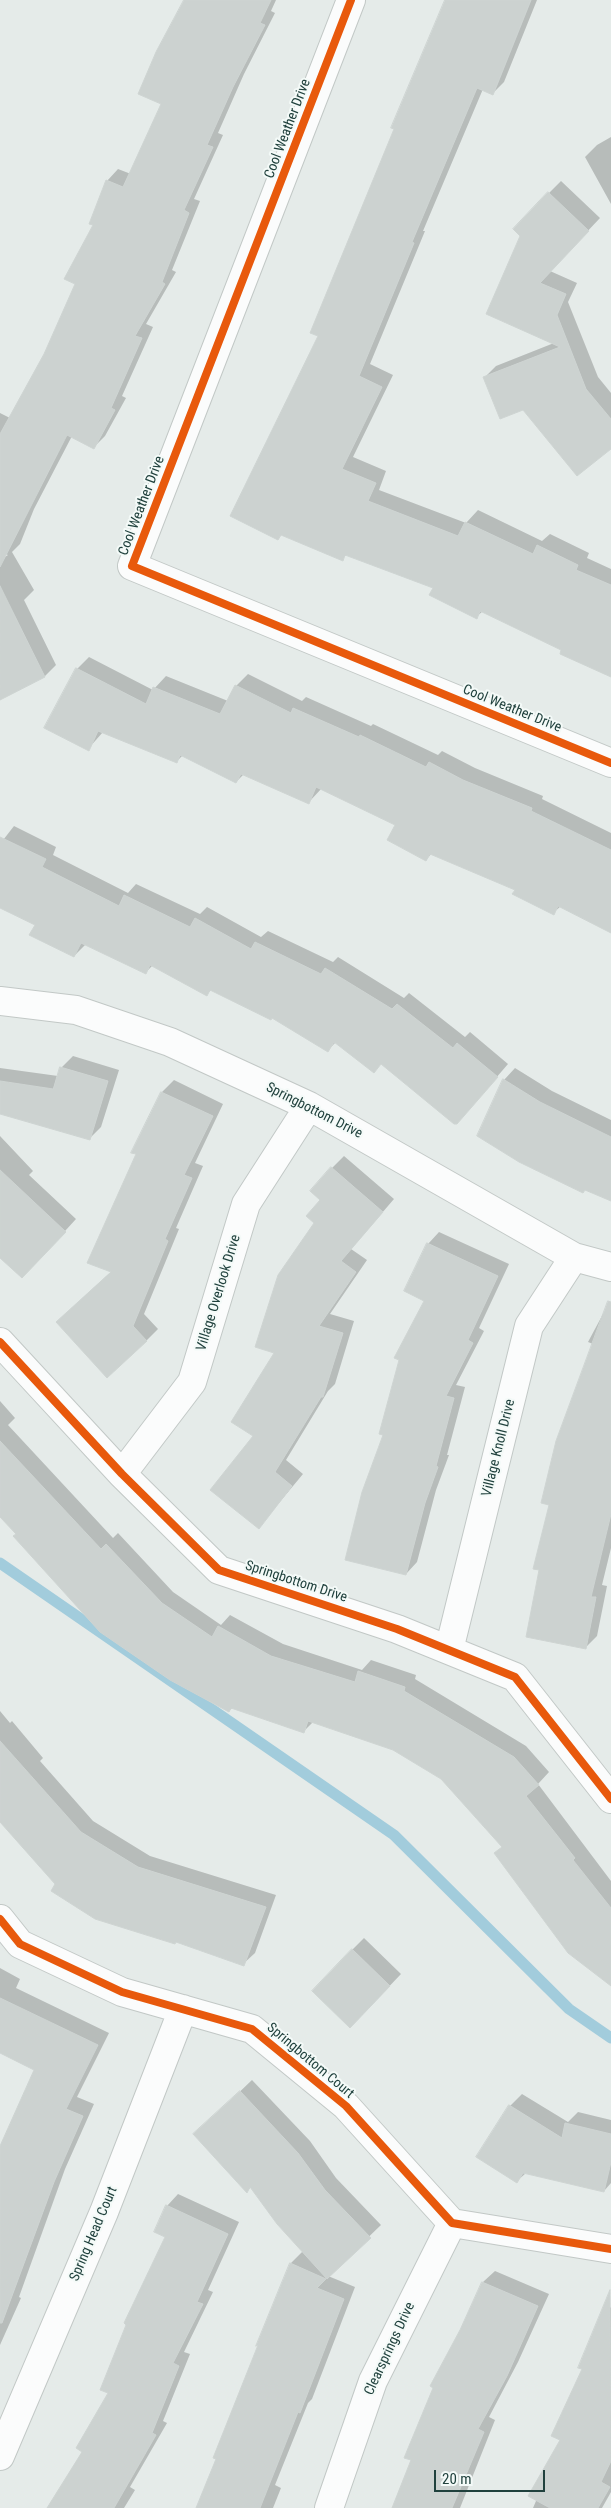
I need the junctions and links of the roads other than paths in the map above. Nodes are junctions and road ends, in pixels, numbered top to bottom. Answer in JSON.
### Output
{"nodes":[{"id":1,"x":351,"y":0,"type":"edge"},
{"id":2,"x":611,"y":763,"type":"edge"},
{"id":3,"x":0,"y":1001,"type":"edge"},
{"id":4,"x":309,"y":1106,"type":"junction"},
{"id":5,"x":574,"y":1258,"type":"junction"},
{"id":6,"x":611,"y":1267,"type":"edge"},
{"id":7,"x":0,"y":1342,"type":"edge"},
{"id":8,"x":122,"y":1474,"type":"junction"},
{"id":9,"x":449,"y":1650,"type":"junction"},
{"id":10,"x":611,"y":1799,"type":"edge"},
{"id":11,"x":0,"y":1919,"type":"edge"},
{"id":12,"x":183,"y":2010,"type":"junction"},
{"id":13,"x":452,"y":2223,"type":"junction"},
{"id":14,"x":611,"y":2249,"type":"edge"},
{"id":15,"x":0,"y":2456,"type":"edge"},
{"id":16,"x":329,"y":2508,"type":"edge"}],
"edges":[{"from":1,"to":2,"type":"street","name":"Cool Weather Drive"},
{"from":3,"to":4,"type":"street","name":"Springbottom Drive"},
{"from":4,"to":5,"type":"street","name":"Springbottom Drive"},
{"from":4,"to":8,"type":"street","name":"Village Overlook Drive"},
{"from":5,"to":6,"type":"street","name":"Springbottom Drive"},
{"from":5,"to":9,"type":"street","name":"Village Knoll Drive"},
{"from":7,"to":8,"type":"street","name":"Springbottom Drive"},
{"from":8,"to":9,"type":"street","name":"Springbottom Drive"},
{"from":9,"to":10,"type":"street","name":"Springbottom Drive"},
{"from":11,"to":12,"type":"street","name":"Springbottom Court"},
{"from":12,"to":13,"type":"street","name":"Springbottom Court"},
{"from":12,"to":15,"type":"street","name":"Spring Head Court"},
{"from":13,"to":14,"type":"street"},
{"from":13,"to":16,"type":"street","name":"Clearsprings Drive"}]}
